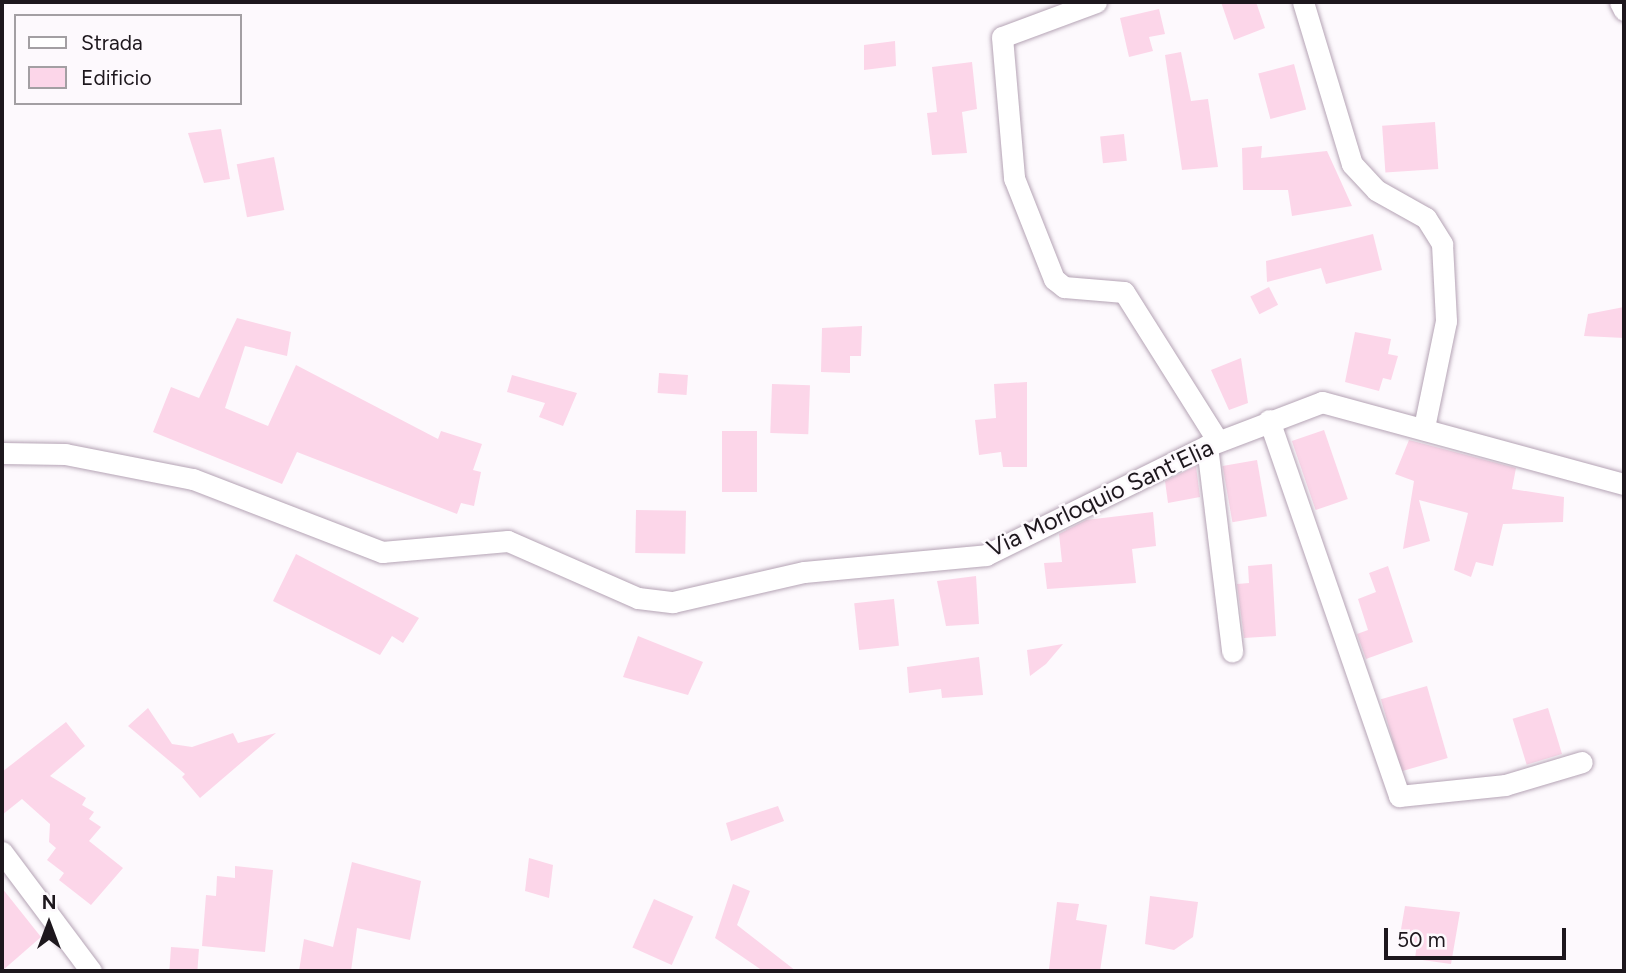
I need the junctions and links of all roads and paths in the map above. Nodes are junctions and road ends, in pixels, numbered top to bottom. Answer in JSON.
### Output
{"nodes":[{"id":1,"x":1096,"y":2,"type":"edge"},
{"id":2,"x":1303,"y":2,"type":"edge"},
{"id":3,"x":1620,"y":2,"type":"edge"},
{"id":4,"x":1624,"y":10,"type":"edge"},
{"id":5,"x":1269,"y":420,"type":"junction"},
{"id":6,"x":1424,"y":427,"type":"junction"},
{"id":7,"x":1213,"y":444,"type":"junction"},
{"id":8,"x":2,"y":453,"type":"edge"},
{"id":9,"x":1624,"y":484,"type":"edge"},
{"id":10,"x":1232,"y":651,"type":"dead end"},
{"id":11,"x":1582,"y":762,"type":"dead end"},
{"id":12,"x":2,"y":852,"type":"edge"},
{"id":13,"x":91,"y":971,"type":"edge"}],
"edges":[{"from":1,"to":7,"type":"street"},
{"from":2,"to":6,"type":"street"},
{"from":3,"to":4,"type":"street"},
{"from":5,"to":6,"type":"street","name":"Via Morloquio Sant'Elia"},
{"from":5,"to":7,"type":"street","name":"Via Morloquio Sant'Elia"},
{"from":5,"to":11,"type":"street"},
{"from":6,"to":9,"type":"street","name":"Via Morloquio Sant'Elia"},
{"from":7,"to":8,"type":"street","name":"Via Morloquio Sant'Elia"},
{"from":7,"to":10,"type":"street"},
{"from":12,"to":13,"type":"street"}]}
